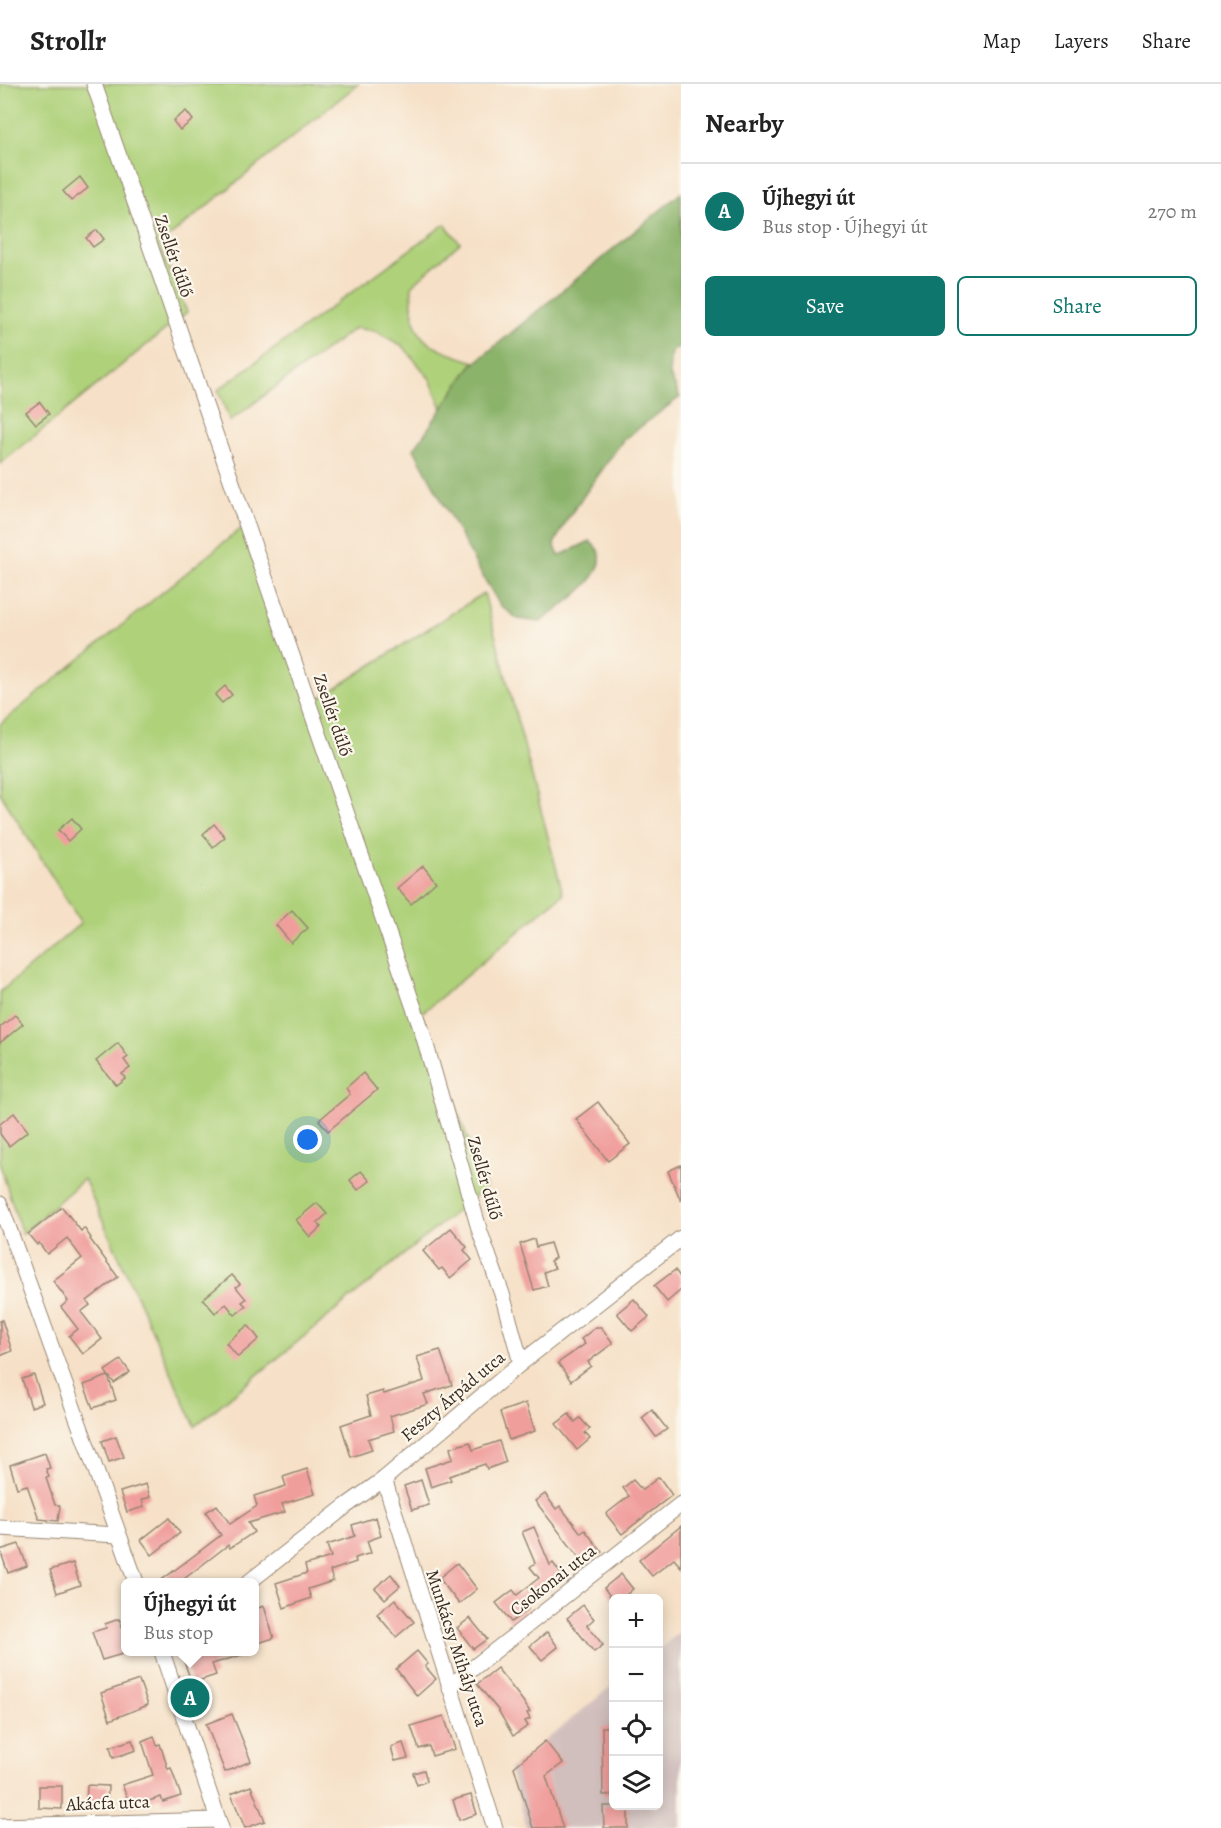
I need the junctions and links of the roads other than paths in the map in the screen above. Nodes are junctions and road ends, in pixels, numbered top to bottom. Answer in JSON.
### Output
{"nodes":[{"id":1,"x":94,"y":84,"type":"edge"},
{"id":2,"x":0,"y":1204,"type":"edge"},
{"id":3,"x":681,"y":1238,"type":"edge"},
{"id":4,"x":521,"y":1364,"type":"junction"},
{"id":5,"x":384,"y":1479,"type":"junction"},
{"id":6,"x":681,"y":1504,"type":"edge"},
{"id":7,"x":0,"y":1528,"type":"edge"},
{"id":8,"x":117,"y":1535,"type":"junction"},
{"id":9,"x":134,"y":1578,"type":"edge"},
{"id":10,"x":254,"y":1578,"type":"edge"},
{"id":11,"x":163,"y":1656,"type":"edge"},
{"id":12,"x":449,"y":1687,"type":"junction"},
{"id":13,"x":219,"y":1824,"type":"edge"},
{"id":14,"x":0,"y":1826,"type":"edge"},
{"id":15,"x":495,"y":1828,"type":"edge"}],
"edges":[{"from":1,"to":4,"type":"street","name":"Zsellér dűlő"},
{"from":2,"to":8,"type":"street"},
{"from":3,"to":4,"type":"street","name":"Feszty Árpád utca"},
{"from":4,"to":5,"type":"street","name":"Feszty Árpád utca"},
{"from":5,"to":10,"type":"street","name":"Feszty Árpád utca"},
{"from":5,"to":12,"type":"street","name":"Munkácsy Mihály utca"},
{"from":6,"to":12,"type":"street","name":"Csokonai utca"},
{"from":7,"to":8,"type":"street"},
{"from":8,"to":9,"type":"street"},
{"from":11,"to":13,"type":"street"},
{"from":12,"to":15,"type":"street","name":"Munkácsy Mihály utca"},
{"from":13,"to":14,"type":"street","name":"Akácfa utca"}]}
